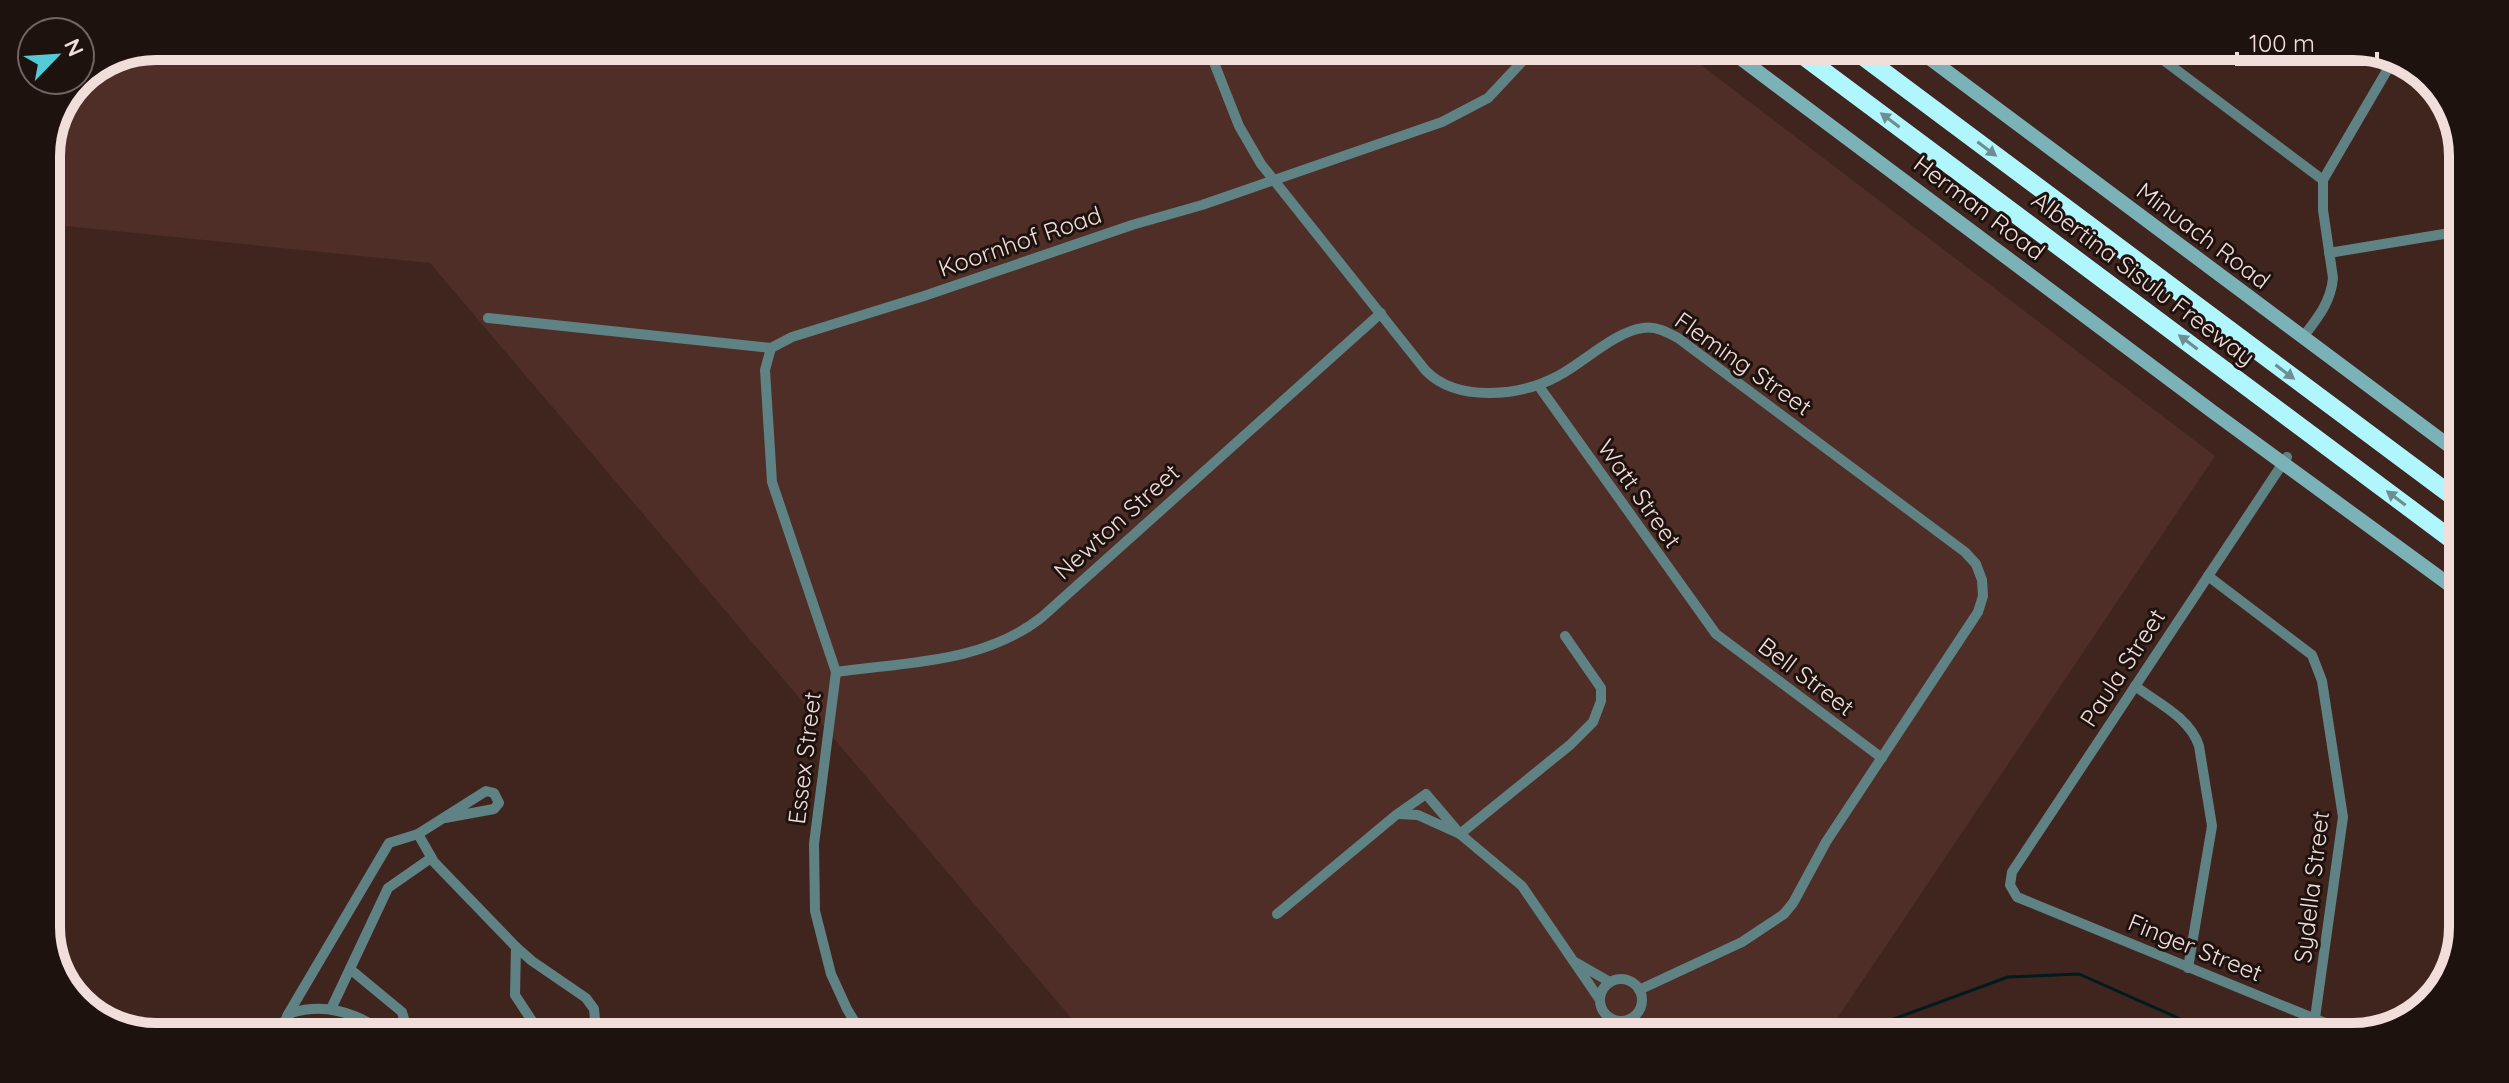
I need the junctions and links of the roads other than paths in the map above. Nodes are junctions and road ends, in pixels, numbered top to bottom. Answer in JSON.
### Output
{"nodes":[{"id":1,"x":1213,"y":60,"type":"edge"},
{"id":2,"x":1524,"y":60,"type":"edge"},
{"id":3,"x":1743,"y":60,"type":"edge"},
{"id":4,"x":1809,"y":60,"type":"edge"},
{"id":5,"x":1868,"y":60,"type":"edge"},
{"id":6,"x":1934,"y":60,"type":"edge"},
{"id":7,"x":2163,"y":60,"type":"edge"},
{"id":8,"x":2389,"y":67,"type":"edge"},
{"id":9,"x":1272,"y":180,"type":"junction"},
{"id":10,"x":2323,"y":180,"type":"junction"},
{"id":11,"x":2449,"y":233,"type":"edge"},
{"id":12,"x":2329,"y":253,"type":"junction"},
{"id":13,"x":1381,"y":313,"type":"junction"},
{"id":14,"x":488,"y":318,"type":"dead end"},
{"id":15,"x":2303,"y":337,"type":"junction"},
{"id":16,"x":771,"y":348,"type":"junction"},
{"id":17,"x":1538,"y":385,"type":"junction"},
{"id":18,"x":2449,"y":446,"type":"edge"},
{"id":19,"x":2286,"y":460,"type":"junction"},
{"id":20,"x":2449,"y":494,"type":"edge"},
{"id":21,"x":2449,"y":538,"type":"edge"},
{"id":22,"x":2208,"y":576,"type":"junction"},
{"id":23,"x":2449,"y":584,"type":"edge"},
{"id":24,"x":1709,"y":626,"type":"joint"},
{"id":25,"x":1565,"y":636,"type":"dead end"},
{"id":26,"x":836,"y":672,"type":"junction"},
{"id":27,"x":2135,"y":686,"type":"junction"},
{"id":28,"x":1882,"y":758,"type":"junction"},
{"id":29,"x":1396,"y":815,"type":"junction"},
{"id":30,"x":445,"y":818,"type":"junction"},
{"id":31,"x":418,"y":834,"type":"junction"},
{"id":32,"x":1460,"y":834,"type":"junction"},
{"id":33,"x":431,"y":858,"type":"junction"},
{"id":34,"x":2017,"y":897,"type":"joint"},
{"id":35,"x":1277,"y":914,"type":"dead end"},
{"id":36,"x":516,"y":947,"type":"junction"},
{"id":37,"x":1573,"y":961,"type":"junction"},
{"id":38,"x":539,"y":966,"type":"junction"},
{"id":39,"x":2188,"y":968,"type":"junction"},
{"id":40,"x":350,"y":969,"type":"junction"},
{"id":41,"x":515,"y":977,"type":"junction"},
{"id":42,"x":1610,"y":982,"type":"junction"},
{"id":43,"x":1639,"y":990,"type":"junction"},
{"id":44,"x":1600,"y":1000,"type":"junction"},
{"id":45,"x":331,"y":1009,"type":"junction"},
{"id":46,"x":287,"y":1016,"type":"junction"},
{"id":47,"x":1610,"y":1018,"type":"junction"},
{"id":48,"x":2315,"y":1018,"type":"junction"},
{"id":49,"x":1631,"y":1019,"type":"junction"},
{"id":50,"x":282,"y":1023,"type":"edge"},
{"id":51,"x":370,"y":1023,"type":"edge"},
{"id":52,"x":399,"y":1023,"type":"edge"},
{"id":53,"x":533,"y":1023,"type":"edge"},
{"id":54,"x":595,"y":1023,"type":"edge"},
{"id":55,"x":856,"y":1023,"type":"edge"},
{"id":56,"x":1610,"y":1023,"type":"edge"},
{"id":57,"x":1630,"y":1023,"type":"edge"},
{"id":58,"x":2327,"y":1023,"type":"edge"}],
"edges":[{"from":1,"to":9,"type":"street","name":"Fleming Street"},
{"from":2,"to":9,"type":"street","name":"Koornhof Road"},
{"from":3,"to":19,"type":"main road","name":"Herman Road"},
{"from":21,"to":4,"type":"highway","name":"Albertina Sisulu Freeway","one_way":true},
{"from":5,"to":20,"type":"highway","name":"Albertina Sisulu Freeway","one_way":true},
{"from":6,"to":15,"type":"main road","name":"Minuach Road"},
{"from":7,"to":10,"type":"street"},
{"from":8,"to":10,"type":"street"},
{"from":9,"to":13,"type":"street","name":"Fleming Street"},
{"from":9,"to":16,"type":"street","name":"Koornhof Road"},
{"from":10,"to":12,"type":"street"},
{"from":11,"to":12,"type":"street"},
{"from":12,"to":15,"type":"street"},
{"from":13,"to":17,"type":"street","name":"Fleming Street"},
{"from":13,"to":26,"type":"street","name":"Newton Street"},
{"from":14,"to":16,"type":"street","name":"Koornhof Road"},
{"from":15,"to":18,"type":"main road","name":"Minuach Road"},
{"from":16,"to":26,"type":"street","name":"Essex Street"},
{"from":17,"to":24,"type":"street","name":"Watt Street"},
{"from":17,"to":28,"type":"street","name":"Fleming Street"},
{"from":19,"to":22,"type":"street","name":"Paula Street"},
{"from":19,"to":23,"type":"main road","name":"Herman Road"},
{"from":22,"to":27,"type":"street","name":"Paula Street"},
{"from":22,"to":48,"type":"street","name":"Sydella Street"},
{"from":24,"to":28,"type":"street","name":"Bell Street"},
{"from":25,"to":32,"type":"street"},
{"from":26,"to":55,"type":"street","name":"Essex Street"},
{"from":27,"to":34,"type":"street","name":"Paula Street"},
{"from":27,"to":39,"type":"street"},
{"from":28,"to":43,"type":"street","name":"Fleming Street"},
{"from":29,"to":32,"type":"street"},
{"from":29,"to":32,"type":"street"},
{"from":29,"to":35,"type":"street"},
{"from":30,"to":30,"type":"street"},
{"from":30,"to":31,"type":"street"},
{"from":31,"to":33,"type":"street"},
{"from":31,"to":46,"type":"street"},
{"from":32,"to":37,"type":"street"},
{"from":33,"to":36,"type":"street"},
{"from":33,"to":40,"type":"street"},
{"from":34,"to":39,"type":"street","name":"Finger Street"},
{"from":36,"to":38,"type":"street"},
{"from":36,"to":41,"type":"street"},
{"from":37,"to":42,"type":"street"},
{"from":37,"to":44,"type":"street"},
{"from":38,"to":41,"type":"street"},
{"from":38,"to":54,"type":"street"},
{"from":39,"to":48,"type":"street","name":"Finger Street"},
{"from":40,"to":45,"type":"street"},
{"from":40,"to":52,"type":"street"},
{"from":41,"to":53,"type":"street"},
{"from":42,"to":43,"type":"street"},
{"from":42,"to":44,"type":"street"},
{"from":43,"to":49,"type":"street"},
{"from":44,"to":47,"type":"street"},
{"from":45,"to":46,"type":"street"},
{"from":45,"to":51,"type":"street"},
{"from":46,"to":50,"type":"street"},
{"from":47,"to":49,"type":"street"},
{"from":47,"to":56,"type":"street"},
{"from":48,"to":58,"type":"street","name":"Finger Street"},
{"from":49,"to":57,"type":"street"}]}
